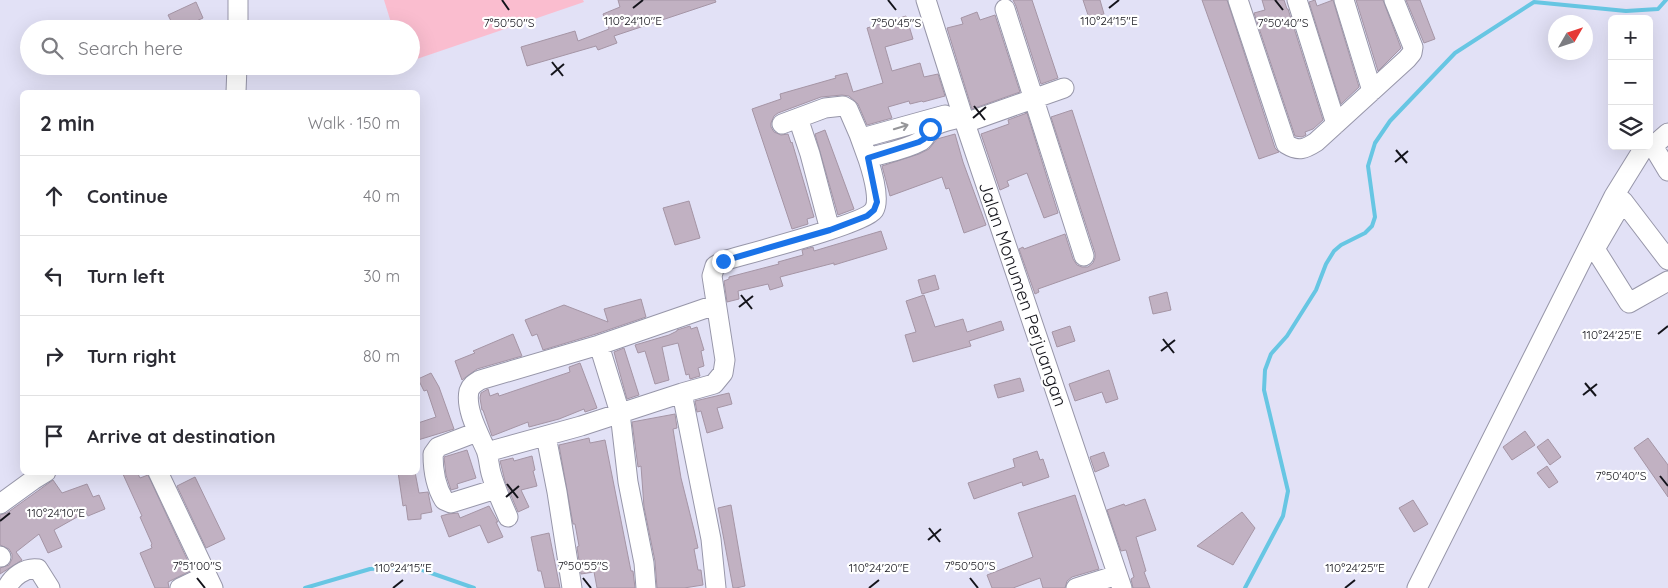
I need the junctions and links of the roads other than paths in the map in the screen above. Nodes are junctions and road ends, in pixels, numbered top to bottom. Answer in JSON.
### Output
{"nodes":[{"id":1,"x":238,"y":0,"type":"edge"},
{"id":2,"x":926,"y":0,"type":"edge"},
{"id":3,"x":1238,"y":0,"type":"edge"},
{"id":4,"x":1297,"y":0,"type":"edge"},
{"id":5,"x":1344,"y":0,"type":"edge"},
{"id":6,"x":1394,"y":0,"type":"edge"},
{"id":7,"x":1005,"y":9,"type":"dead end"},
{"id":8,"x":238,"y":20,"type":"edge"},
{"id":9,"x":237,"y":75,"type":"edge"},
{"id":10,"x":1064,"y":88,"type":"dead end"},
{"id":11,"x":236,"y":90,"type":"edge"},
{"id":12,"x":1372,"y":91,"type":"junction"},
{"id":13,"x":1034,"y":99,"type":"junction"},
{"id":14,"x":963,"y":117,"type":"junction"},
{"id":15,"x":1668,"y":119,"type":"edge"},
{"id":16,"x":1336,"y":124,"type":"junction"},
{"id":17,"x":1668,"y":133,"type":"edge"},
{"id":18,"x":1653,"y":136,"type":"edge"},
{"id":19,"x":862,"y":138,"type":"junction"},
{"id":20,"x":1643,"y":150,"type":"edge"},
{"id":21,"x":868,"y":158,"type":"junction"},
{"id":22,"x":1668,"y":171,"type":"edge"},
{"id":23,"x":830,"y":230,"type":"junction"},
{"id":24,"x":1084,"y":256,"type":"dead end"},
{"id":25,"x":1668,"y":260,"type":"edge"},
{"id":26,"x":1668,"y":281,"type":"edge"},
{"id":27,"x":715,"y":304,"type":"junction"},
{"id":28,"x":599,"y":345,"type":"junction"},
{"id":29,"x":682,"y":393,"type":"junction"},
{"id":30,"x":620,"y":413,"type":"junction"},
{"id":31,"x":477,"y":432,"type":"junction"},
{"id":32,"x":546,"y":436,"type":"junction"},
{"id":33,"x":487,"y":452,"type":"junction"},
{"id":34,"x":41,"y":475,"type":"edge"},
{"id":35,"x":159,"y":475,"type":"edge"},
{"id":36,"x":496,"y":489,"type":"junction"},
{"id":37,"x":0,"y":504,"type":"edge"},
{"id":38,"x":508,"y":517,"type":"dead end"},
{"id":39,"x":1120,"y":581,"type":"edge"},
{"id":40,"x":209,"y":582,"type":"edge"},
{"id":41,"x":7,"y":588,"type":"edge"},
{"id":42,"x":50,"y":588,"type":"edge"},
{"id":43,"x":180,"y":588,"type":"edge"},
{"id":44,"x":572,"y":588,"type":"edge"},
{"id":45,"x":646,"y":588,"type":"edge"},
{"id":46,"x":716,"y":588,"type":"edge"},
{"id":47,"x":1076,"y":588,"type":"edge"},
{"id":48,"x":1418,"y":588,"type":"edge"}],
"edges":[{"from":1,"to":8,"type":"street"},
{"from":2,"to":14,"type":"street","name":"Jalan Monumen Perjuangan"},
{"from":3,"to":16,"type":"street"},
{"from":4,"to":16,"type":"street"},
{"from":5,"to":12,"type":"street"},
{"from":6,"to":12,"type":"street"},
{"from":7,"to":13,"type":"street"},
{"from":9,"to":11,"type":"street"},
{"from":10,"to":13,"type":"street"},
{"from":12,"to":16,"type":"street"},
{"from":13,"to":14,"type":"street"},
{"from":13,"to":24,"type":"street"},
{"from":19,"to":14,"type":"street","one_way":true},
{"from":14,"to":21,"type":"street"},
{"from":14,"to":39,"type":"street","name":"Jalan Monumen Perjuangan"},
{"from":15,"to":18,"type":"street"},
{"from":17,"to":22,"type":"street"},
{"from":19,"to":21,"type":"street"},
{"from":19,"to":23,"type":"street"},
{"from":20,"to":48,"type":"street"},
{"from":21,"to":23,"type":"street"},
{"from":23,"to":27,"type":"street"},
{"from":25,"to":26,"type":"street"},
{"from":27,"to":28,"type":"street"},
{"from":27,"to":29,"type":"street"},
{"from":28,"to":30,"type":"street"},
{"from":28,"to":31,"type":"street"},
{"from":29,"to":30,"type":"street"},
{"from":29,"to":46,"type":"street"},
{"from":30,"to":32,"type":"street"},
{"from":30,"to":45,"type":"street"},
{"from":31,"to":33,"type":"street"},
{"from":31,"to":36,"type":"street"},
{"from":32,"to":33,"type":"street"},
{"from":32,"to":44,"type":"street"},
{"from":33,"to":36,"type":"street"},
{"from":34,"to":37,"type":"street"},
{"from":35,"to":40,"type":"street"},
{"from":36,"to":38,"type":"street"},
{"from":39,"to":47,"type":"street"},
{"from":40,"to":43,"type":"street"},
{"from":41,"to":42,"type":"street"}]}
